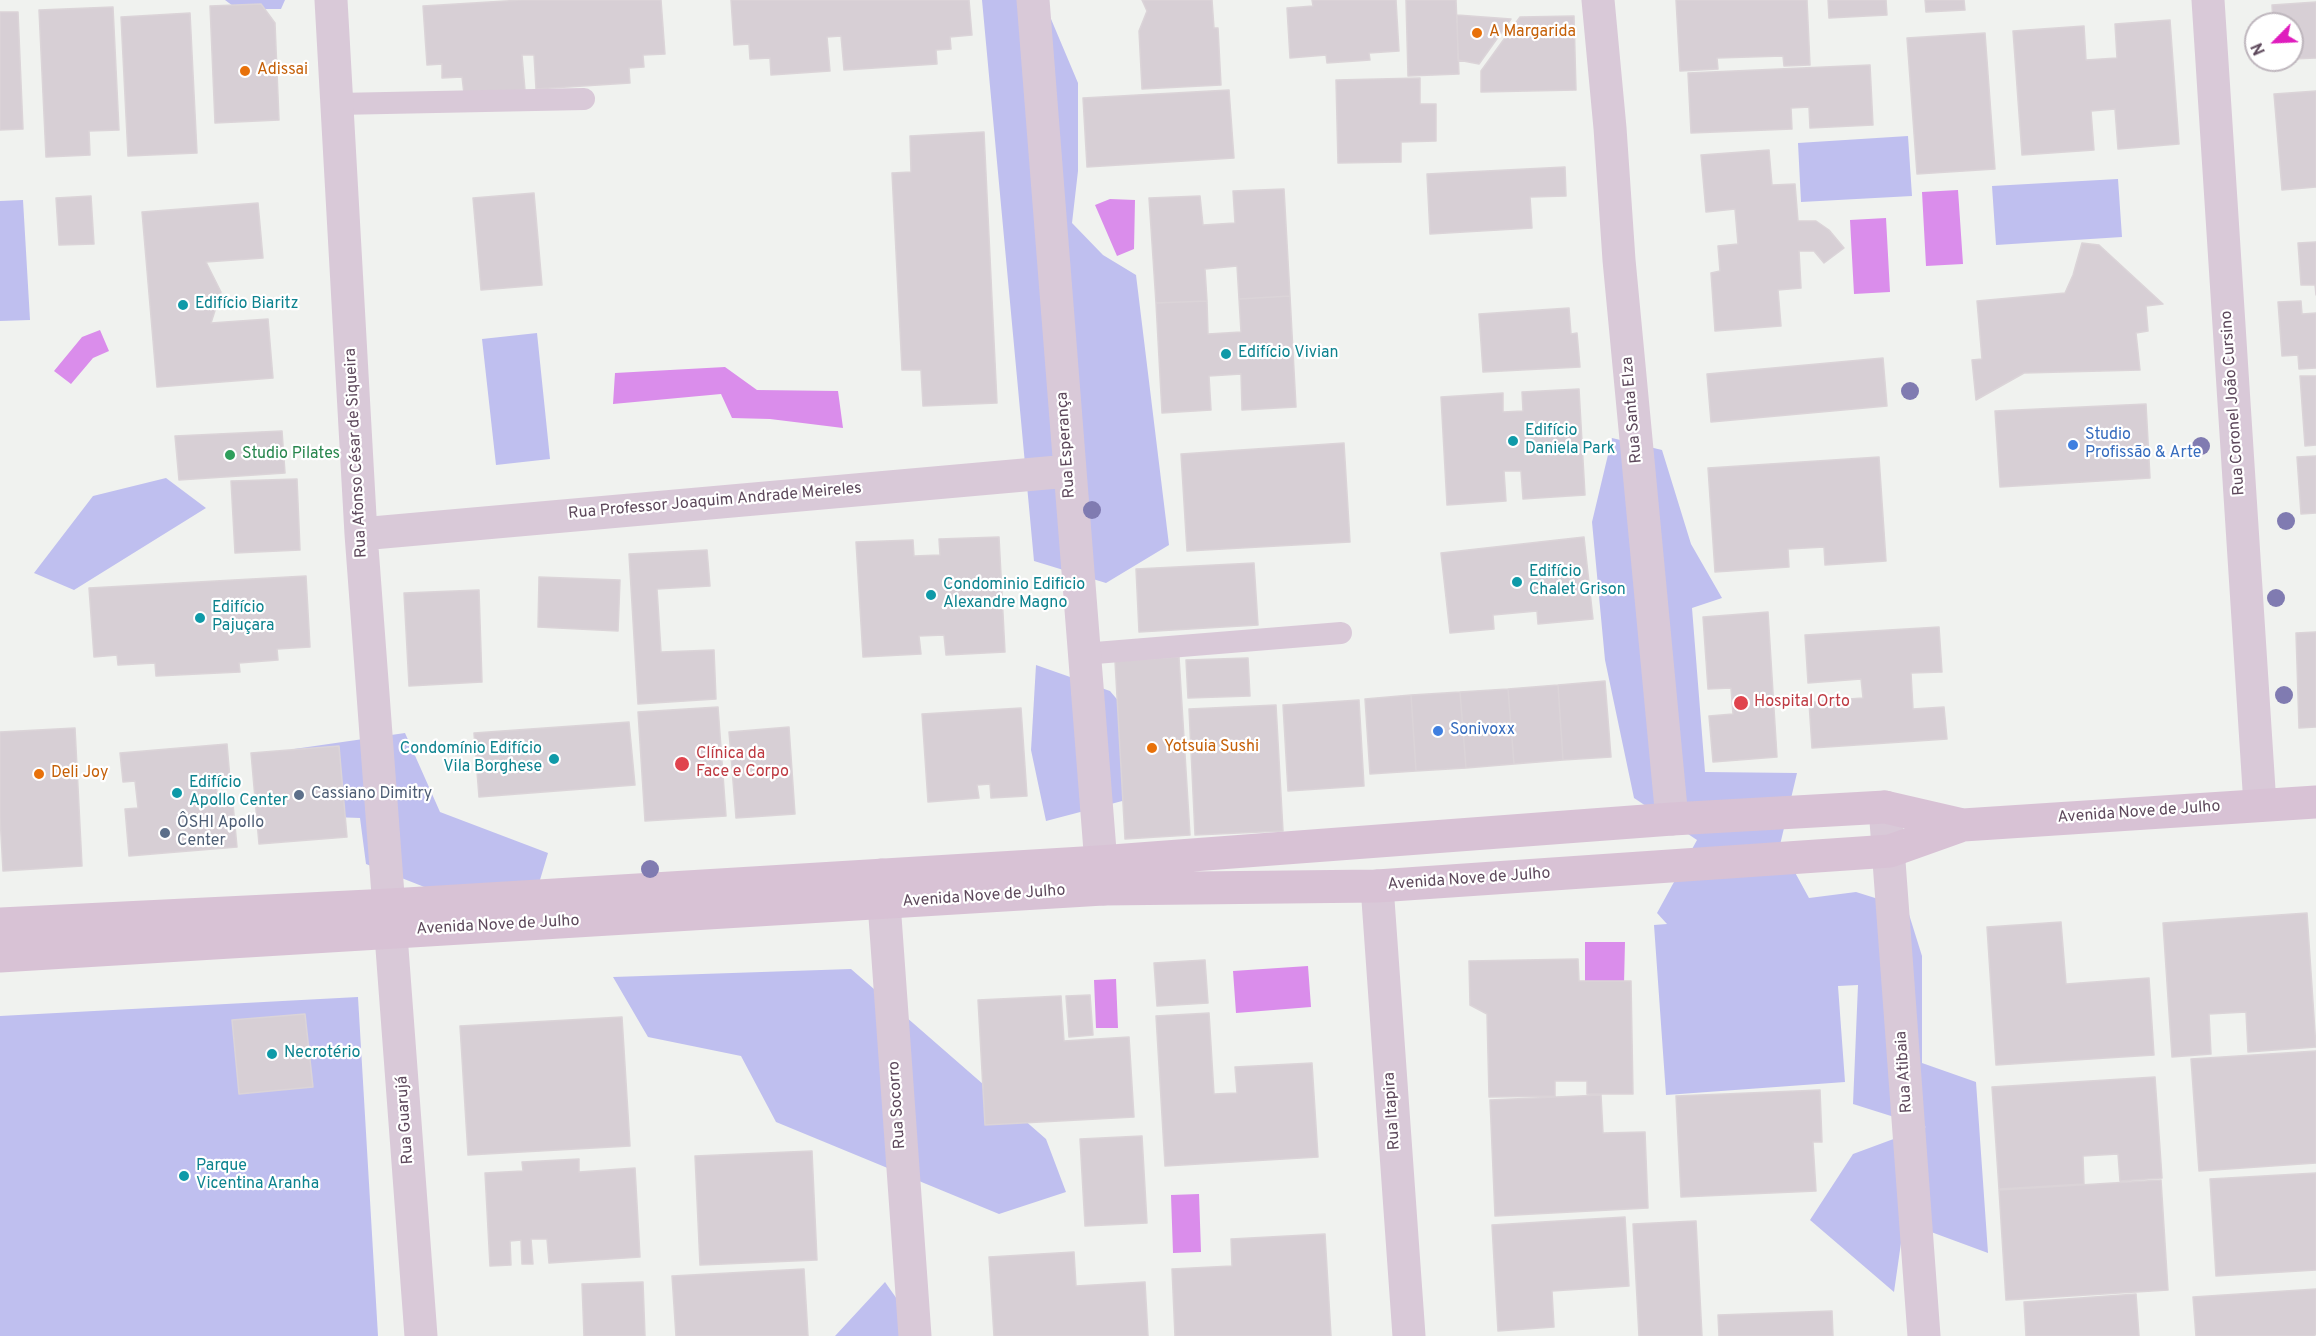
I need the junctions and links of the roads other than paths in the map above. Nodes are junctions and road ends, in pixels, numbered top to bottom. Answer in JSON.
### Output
{"nodes":[{"id":1,"x":331,"y":0,"type":"edge"},
{"id":2,"x":1033,"y":0,"type":"edge"},
{"id":3,"x":1598,"y":0,"type":"edge"},
{"id":4,"x":2208,"y":0,"type":"edge"},
{"id":5,"x":584,"y":99,"type":"dead end"},
{"id":6,"x":337,"y":104,"type":"junction"},
{"id":7,"x":1069,"y":471,"type":"junction"},
{"id":8,"x":361,"y":534,"type":"junction"},
{"id":9,"x":1341,"y":633,"type":"dead end"},
{"id":10,"x":1083,"y":654,"type":"junction"},
{"id":11,"x":2316,"y":802,"type":"edge"},
{"id":12,"x":2259,"y":805,"type":"junction"},
{"id":13,"x":1885,"y":807,"type":"junction"},
{"id":14,"x":1672,"y":819,"type":"junction"},
{"id":15,"x":1963,"y":825,"type":"junction"},
{"id":16,"x":1890,"y":851,"type":"junction"},
{"id":17,"x":1101,"y":876,"type":"junction"},
{"id":18,"x":1377,"y":886,"type":"junction"},
{"id":19,"x":882,"y":889,"type":"junction"},
{"id":20,"x":391,"y":919,"type":"junction"},
{"id":21,"x":0,"y":924,"type":"edge"},
{"id":22,"x":0,"y":956,"type":"edge"},
{"id":23,"x":421,"y":1336,"type":"edge"},
{"id":24,"x":915,"y":1336,"type":"edge"},
{"id":25,"x":1409,"y":1336,"type":"edge"},
{"id":26,"x":1924,"y":1336,"type":"edge"}],
"edges":[{"from":1,"to":6,"type":"street","name":"Rua Afonso César de Siqueira"},
{"from":2,"to":7,"type":"street","name":"Rua Esperança"},
{"from":3,"to":14,"type":"street","name":"Rua Santa Elza"},
{"from":4,"to":12,"type":"street","name":"Rua Coronel João Cursino"},
{"from":5,"to":6,"type":"lane"},
{"from":6,"to":8,"type":"street","name":"Rua Afonso César de Siqueira"},
{"from":7,"to":8,"type":"street","name":"Rua Professor Joaquim Andrade Meireles"},
{"from":7,"to":10,"type":"street","name":"Rua Esperança"},
{"from":8,"to":20,"type":"street","name":"Rua Afonso César de Siqueira"},
{"from":9,"to":10,"type":"lane"},
{"from":10,"to":17,"type":"street","name":"Rua Esperança"},
{"from":11,"to":12,"type":"main road","name":"Avenida Nove de Julho"},
{"from":12,"to":15,"type":"main road","name":"Avenida Nove de Julho"},
{"from":13,"to":14,"type":"main road","name":"Avenida Nove de Julho"},
{"from":13,"to":15,"type":"main road","name":"Avenida Nove de Julho"},
{"from":13,"to":16,"type":"street","name":"Rua Atibaia"},
{"from":14,"to":17,"type":"main road","name":"Avenida Nove de Julho"},
{"from":15,"to":16,"type":"main road","name":"Avenida Nove de Julho"},
{"from":16,"to":18,"type":"main road","name":"Avenida Nove de Julho"},
{"from":16,"to":26,"type":"street","name":"Rua Atibaia"},
{"from":17,"to":18,"type":"main road","name":"Avenida Nove de Julho"},
{"from":17,"to":19,"type":"main road","name":"Avenida Nove de Julho"},
{"from":18,"to":25,"type":"street","name":"Rua Itapira"},
{"from":19,"to":20,"type":"main road","name":"Avenida Nove de Julho"},
{"from":19,"to":24,"type":"street","name":"Rua Socorro"},
{"from":20,"to":21,"type":"main road","name":"Avenida Nove de Julho"},
{"from":20,"to":22,"type":"main road","name":"Avenida Nove de Julho"},
{"from":20,"to":23,"type":"street","name":"Rua Guarujá"}]}
